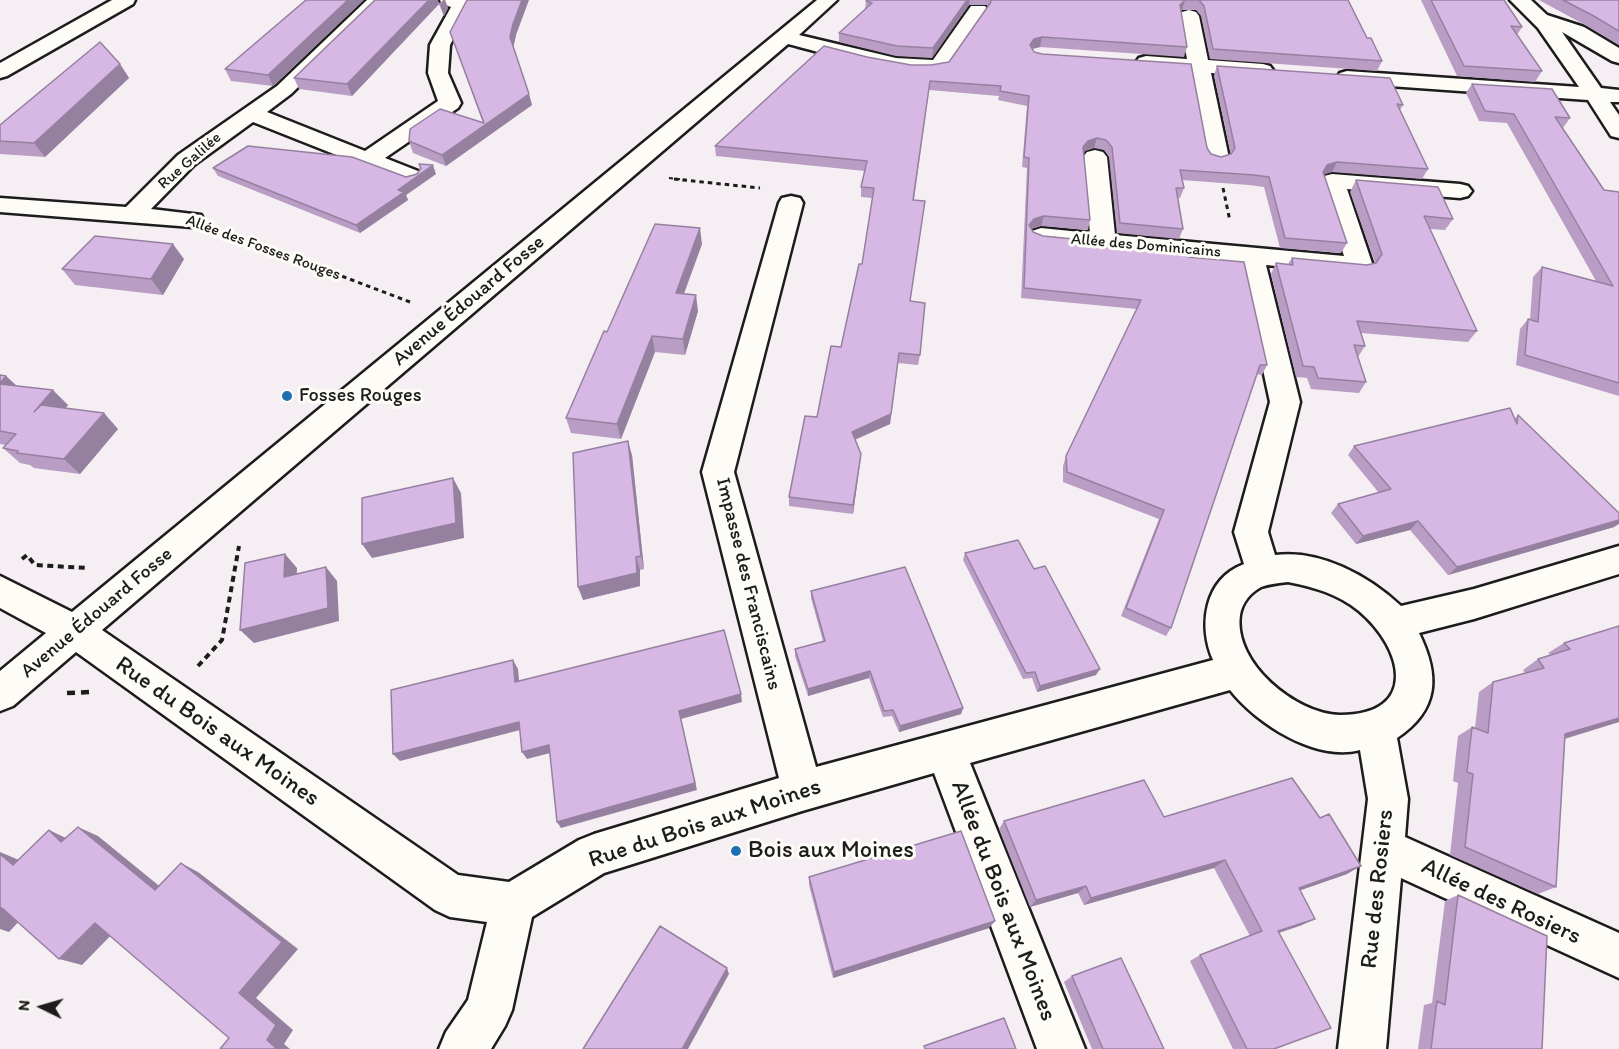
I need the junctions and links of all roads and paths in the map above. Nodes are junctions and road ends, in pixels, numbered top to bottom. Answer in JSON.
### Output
{"nodes":[{"id":1,"x":126,"y":0,"type":"edge"},
{"id":2,"x":378,"y":0,"type":"edge"},
{"id":3,"x":449,"y":0,"type":"edge"},
{"id":4,"x":828,"y":0,"type":"edge"},
{"id":5,"x":1519,"y":0,"type":"edge"},
{"id":6,"x":978,"y":10,"type":"dead end"},
{"id":7,"x":1189,"y":16,"type":"edge"},
{"id":8,"x":1540,"y":19,"type":"junction"},
{"id":9,"x":784,"y":37,"type":"junction"},
{"id":10,"x":1619,"y":57,"type":"edge"},
{"id":11,"x":1131,"y":61,"type":"edge"},
{"id":12,"x":1199,"y":65,"type":"junction"},
{"id":13,"x":0,"y":72,"type":"edge"},
{"id":14,"x":1280,"y":72,"type":"edge"},
{"id":15,"x":1327,"y":75,"type":"edge"},
{"id":16,"x":1594,"y":95,"type":"junction"},
{"id":17,"x":1619,"y":96,"type":"edge"},
{"id":18,"x":251,"y":114,"type":"junction"},
{"id":19,"x":1619,"y":131,"type":"edge"},
{"id":20,"x":1095,"y":157,"type":"dead end"},
{"id":21,"x":1217,"y":158,"type":"joint"},
{"id":22,"x":367,"y":160,"type":"junction"},
{"id":23,"x":621,"y":173,"type":"junction"},
{"id":24,"x":410,"y":176,"type":"edge"},
{"id":25,"x":1460,"y":191,"type":"dead end"},
{"id":26,"x":791,"y":202,"type":"joint"},
{"id":27,"x":0,"y":205,"type":"edge"},
{"id":28,"x":134,"y":213,"type":"junction"},
{"id":29,"x":192,"y":220,"type":"joint"},
{"id":30,"x":1041,"y":236,"type":"edge"},
{"id":31,"x":1103,"y":242,"type":"junction"},
{"id":32,"x":1244,"y":255,"type":"junction"},
{"id":33,"x":447,"y":319,"type":"junction"},
{"id":34,"x":239,"y":495,"type":"junction"},
{"id":35,"x":1619,"y":560,"type":"edge"},
{"id":36,"x":1263,"y":572,"type":"junction"},
{"id":37,"x":0,"y":591,"type":"edge"},
{"id":38,"x":1395,"y":623,"type":"junction"},
{"id":39,"x":75,"y":631,"type":"junction"},
{"id":40,"x":1236,"y":671,"type":"junction"},
{"id":41,"x":94,"y":692,"type":"dead end"},
{"id":42,"x":0,"y":694,"type":"edge"},
{"id":43,"x":57,"y":695,"type":"dead end"},
{"id":44,"x":168,"y":698,"type":"junction"},
{"id":45,"x":1376,"y":730,"type":"junction"},
{"id":46,"x":946,"y":753,"type":"junction"},
{"id":47,"x":802,"y":791,"type":"junction"},
{"id":48,"x":1382,"y":848,"type":"junction"},
{"id":49,"x":513,"y":904,"type":"junction"},
{"id":50,"x":1619,"y":956,"type":"edge"},
{"id":51,"x":463,"y":1049,"type":"edge"},
{"id":52,"x":1061,"y":1049,"type":"edge"},
{"id":53,"x":1362,"y":1049,"type":"edge"}],
"edges":[{"from":1,"to":13,"type":"street"},
{"from":2,"to":18,"type":"street","name":"Rue Galilée"},
{"from":3,"to":22,"type":"street"},
{"from":4,"to":9,"type":"street","name":"Avenue Édouard Fosse"},
{"from":5,"to":8,"type":"street"},
{"from":6,"to":9,"type":"street"},
{"from":7,"to":12,"type":"street"},
{"from":8,"to":10,"type":"street"},
{"from":8,"to":16,"type":"street"},
{"from":9,"to":23,"type":"street","name":"Avenue Édouard Fosse"},
{"from":11,"to":12,"type":"street"},
{"from":12,"to":14,"type":"street"},
{"from":12,"to":21,"type":"street"},
{"from":15,"to":16,"type":"street"},
{"from":16,"to":17,"type":"street"},
{"from":16,"to":19,"type":"street"},
{"from":18,"to":22,"type":"street"},
{"from":18,"to":28,"type":"street","name":"Rue Galilée"},
{"from":20,"to":31,"type":"street"},
{"from":21,"to":32,"type":"path"},
{"from":22,"to":24,"type":"street"},
{"from":23,"to":26,"type":"path"},
{"from":23,"to":33,"type":"street","name":"Avenue Édouard Fosse"},
{"from":25,"to":32,"type":"street","name":"Allée des Dominicains"},
{"from":26,"to":47,"type":"street","name":"Impasse des Franciscains"},
{"from":27,"to":28,"type":"street","name":"Allée des Fosses Rouges"},
{"from":28,"to":29,"type":"street","name":"Allée des Fosses Rouges"},
{"from":29,"to":33,"type":"path","name":"Allée des Fosses Rouges"},
{"from":30,"to":31,"type":"street","name":"Allée des Dominicains"},
{"from":31,"to":32,"type":"street","name":"Allée des Dominicains"},
{"from":32,"to":36,"type":"street"},
{"from":33,"to":34,"type":"street","name":"Avenue Édouard Fosse"},
{"from":34,"to":39,"type":"street","name":"Avenue Édouard Fosse"},
{"from":34,"to":44,"type":"path"},
{"from":35,"to":38,"type":"street"},
{"from":36,"to":38,"type":"street"},
{"from":36,"to":40,"type":"street"},
{"from":37,"to":39,"type":"street","name":"Rue du Bois aux Moines"},
{"from":38,"to":45,"type":"street"},
{"from":39,"to":42,"type":"street","name":"Avenue Édouard Fosse"},
{"from":39,"to":44,"type":"street","name":"Rue du Bois aux Moines"},
{"from":40,"to":45,"type":"street"},
{"from":40,"to":46,"type":"street","name":"Rue du Bois aux Moines"},
{"from":41,"to":43,"type":"path"},
{"from":44,"to":49,"type":"street","name":"Rue du Bois aux Moines"},
{"from":45,"to":48,"type":"street","name":"Rue des Rosiers"},
{"from":46,"to":47,"type":"street","name":"Rue du Bois aux Moines"},
{"from":46,"to":52,"type":"street","name":"Allée du Bois aux Moines"},
{"from":47,"to":49,"type":"street","name":"Rue du Bois aux Moines"},
{"from":48,"to":50,"type":"street","name":"Allée des Rosiers"},
{"from":48,"to":53,"type":"street","name":"Rue des Rosiers"},
{"from":49,"to":51,"type":"street"}]}
